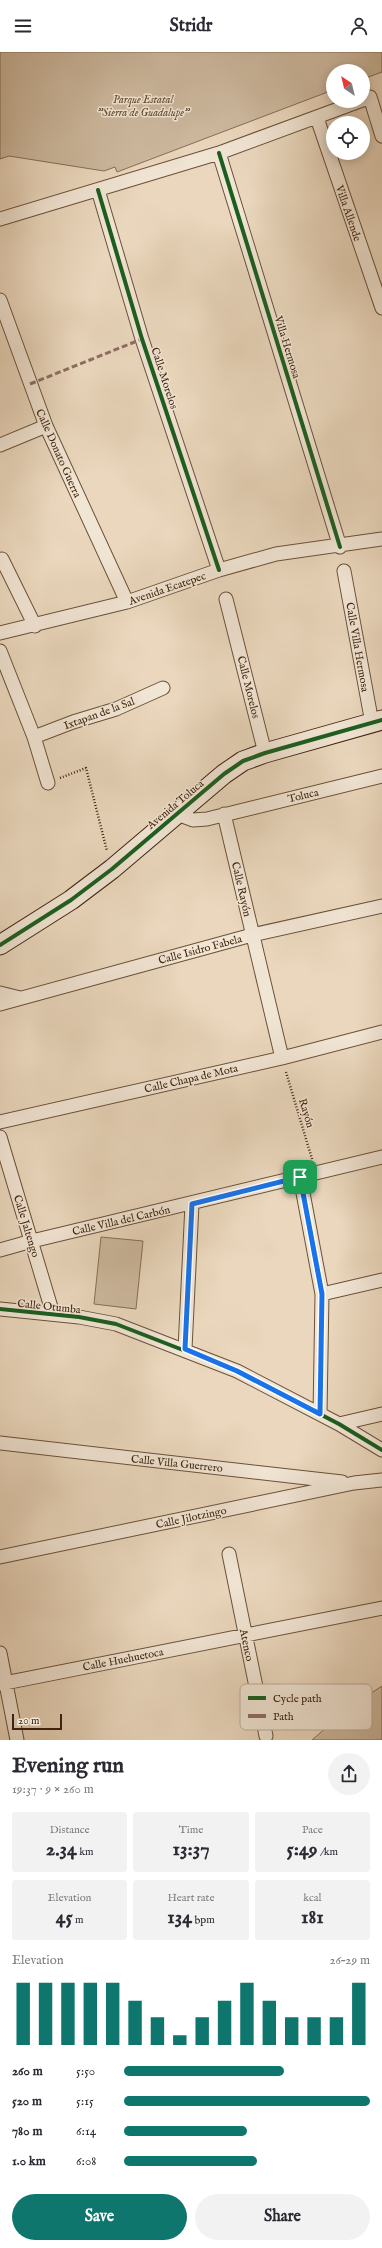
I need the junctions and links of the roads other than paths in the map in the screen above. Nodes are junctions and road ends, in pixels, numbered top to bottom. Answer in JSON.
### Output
{"nodes":[{"id":1,"x":370,"y":97,"type":"edge"},
{"id":2,"x":342,"y":108,"type":"edge"},
{"id":3,"x":317,"y":118,"type":"junction"},
{"id":4,"x":382,"y":136,"type":"edge"},
{"id":5,"x":219,"y":153,"type":"junction"},
{"id":6,"x":98,"y":190,"type":"junction"},
{"id":7,"x":0,"y":219,"type":"edge"},
{"id":8,"x":0,"y":300,"type":"edge"},
{"id":9,"x":382,"y":308,"type":"edge"},
{"id":10,"x":46,"y":426,"type":"junction"},
{"id":11,"x":0,"y":445,"type":"edge"},
{"id":12,"x":382,"y":539,"type":"edge"},
{"id":13,"x":340,"y":546,"type":"junction"},
{"id":14,"x":2,"y":559,"type":"dead end"},
{"id":15,"x":219,"y":570,"type":"junction"},
{"id":16,"x":344,"y":571,"type":"dead end"},
{"id":17,"x":226,"y":598,"type":"dead end"},
{"id":18,"x":127,"y":602,"type":"junction"},
{"id":19,"x":35,"y":626,"type":"junction"},
{"id":20,"x":0,"y":633,"type":"edge"},
{"id":21,"x":0,"y":651,"type":"edge"},
{"id":22,"x":163,"y":688,"type":"dead end"},
{"id":23,"x":377,"y":721,"type":"edge"},
{"id":24,"x":34,"y":737,"type":"junction"},
{"id":25,"x":265,"y":753,"type":"junction"},
{"id":26,"x":382,"y":776,"type":"edge"},
{"id":27,"x":48,"y":783,"type":"road end"},
{"id":28,"x":177,"y":814,"type":"junction"},
{"id":29,"x":224,"y":814,"type":"junction"},
{"id":30,"x":382,"y":906,"type":"edge"},
{"id":31,"x":252,"y":935,"type":"junction"},
{"id":32,"x":0,"y":944,"type":"edge"},
{"id":33,"x":0,"y":993,"type":"edge"},
{"id":34,"x":20,"y":998,"type":"junction"},
{"id":35,"x":0,"y":1004,"type":"edge"},
{"id":36,"x":382,"y":1032,"type":"edge"},
{"id":37,"x":282,"y":1058,"type":"junction"},
{"id":38,"x":0,"y":1122,"type":"edge"},
{"id":39,"x":0,"y":1137,"type":"edge"},
{"id":40,"x":382,"y":1157,"type":"edge"},
{"id":41,"x":300,"y":1177,"type":"junction"},
{"id":42,"x":192,"y":1204,"type":"junction"},
{"id":43,"x":32,"y":1241,"type":"junction"},
{"id":44,"x":0,"y":1250,"type":"edge"},
{"id":45,"x":382,"y":1280,"type":"edge"},
{"id":46,"x":322,"y":1294,"type":"junction"},
{"id":47,"x":0,"y":1309,"type":"edge"},
{"id":48,"x":53,"y":1314,"type":"junction"},
{"id":49,"x":185,"y":1349,"type":"junction"},
{"id":50,"x":320,"y":1414,"type":"junction"},
{"id":51,"x":382,"y":1414,"type":"edge"},
{"id":52,"x":340,"y":1424,"type":"junction"},
{"id":53,"x":0,"y":1443,"type":"edge"},
{"id":54,"x":381,"y":1451,"type":"edge"},
{"id":55,"x":381,"y":1479,"type":"edge"},
{"id":56,"x":354,"y":1483,"type":"junction"},
{"id":57,"x":229,"y":1554,"type":"dead end"},
{"id":58,"x":0,"y":1557,"type":"edge"},
{"id":59,"x":382,"y":1608,"type":"edge"},
{"id":60,"x":245,"y":1634,"type":"junction"},
{"id":61,"x":0,"y":1653,"type":"edge"},
{"id":62,"x":3,"y":1683,"type":"edge"},
{"id":63,"x":255,"y":1684,"type":"edge"},
{"id":64,"x":265,"y":1730,"type":"edge"},
{"id":65,"x":266,"y":1736,"type":"dead end"},
{"id":66,"x":17,"y":1740,"type":"edge"}],
"edges":[{"from":1,"to":4,"type":"street"},
{"from":2,"to":3,"type":"street"},
{"from":3,"to":5,"type":"street"},
{"from":3,"to":9,"type":"street","name":"Villa Allende"},
{"from":5,"to":6,"type":"street"},
{"from":5,"to":13,"type":"street","name":"Villa Hermosa"},
{"from":6,"to":7,"type":"street"},
{"from":6,"to":15,"type":"street","name":"Calle Morelos"},
{"from":8,"to":10,"type":"street","name":"Calle Donato Guerra"},
{"from":10,"to":11,"type":"street"},
{"from":10,"to":18,"type":"street","name":"Calle Donato Guerra"},
{"from":12,"to":13,"type":"street","name":"Avenida Ecatepec"},
{"from":13,"to":15,"type":"street","name":"Avenida Ecatepec"},
{"from":14,"to":19,"type":"street"},
{"from":15,"to":18,"type":"street","name":"Avenida Ecatepec"},
{"from":16,"to":23,"type":"street","name":"Calle Villa Hermosa"},
{"from":17,"to":25,"type":"street","name":"Calle Morelos"},
{"from":18,"to":19,"type":"street","name":"Avenida Ecatepec"},
{"from":19,"to":20,"type":"street","name":"Avenida Ecatepec"},
{"from":21,"to":24,"type":"street"},
{"from":22,"to":24,"type":"street","name":"Ixtapan de la Sal"},
{"from":23,"to":25,"type":"street","name":"Avenida Toluca"},
{"from":24,"to":27,"type":"street"},
{"from":25,"to":28,"type":"street","name":"Avenida Toluca"},
{"from":26,"to":29,"type":"street","name":"Toluca"},
{"from":28,"to":29,"type":"street"},
{"from":28,"to":32,"type":"street","name":"Avenida Toluca"},
{"from":29,"to":31,"type":"street","name":"Calle Rayón"},
{"from":30,"to":31,"type":"street","name":"Calle Isidro Fabela"},
{"from":31,"to":34,"type":"street","name":"Calle Isidro Fabela"},
{"from":31,"to":37,"type":"street","name":"Calle Rayón"},
{"from":33,"to":34,"type":"street","name":"Calle Isidro Fabela"},
{"from":34,"to":35,"type":"street","name":"Calle Isidro Fabela"},
{"from":36,"to":37,"type":"street","name":"Calle Chapa de Mota"},
{"from":37,"to":38,"type":"street","name":"Calle Chapa de Mota"},
{"from":39,"to":43,"type":"street","name":"Calle Jaltengo"},
{"from":40,"to":41,"type":"street","name":"Calle Villa del Carbón"},
{"from":41,"to":42,"type":"street","name":"Calle Villa del Carbón"},
{"from":41,"to":46,"type":"street"},
{"from":42,"to":43,"type":"street","name":"Calle Villa del Carbón"},
{"from":42,"to":49,"type":"street"},
{"from":43,"to":44,"type":"street","name":"Calle Villa del Carbón"},
{"from":43,"to":48,"type":"street","name":"Calle Jaltengo"},
{"from":45,"to":46,"type":"street"},
{"from":46,"to":50,"type":"street"},
{"from":47,"to":48,"type":"street","name":"Calle Otumba"},
{"from":48,"to":49,"type":"street","name":"Calle Otumba"},
{"from":49,"to":50,"type":"street","name":"Calle Otumba"},
{"from":50,"to":52,"type":"street","name":"Calle Otumba"},
{"from":51,"to":52,"type":"street"},
{"from":52,"to":54,"type":"street","name":"Calle Otumba"},
{"from":53,"to":56,"type":"street","name":"Calle Villa Guerrero"},
{"from":55,"to":56,"type":"street","name":"Calle Jilotzingo"},
{"from":56,"to":58,"type":"street","name":"Calle Jilotzingo"},
{"from":57,"to":60,"type":"street","name":"Atenco"},
{"from":59,"to":60,"type":"street","name":"Calle Huehuetoca"},
{"from":60,"to":62,"type":"street","name":"Calle Huehuetoca"},
{"from":60,"to":63,"type":"street","name":"Atenco"},
{"from":61,"to":62,"type":"street"},
{"from":62,"to":66,"type":"street"},
{"from":64,"to":65,"type":"street","name":"Atenco"}]}
